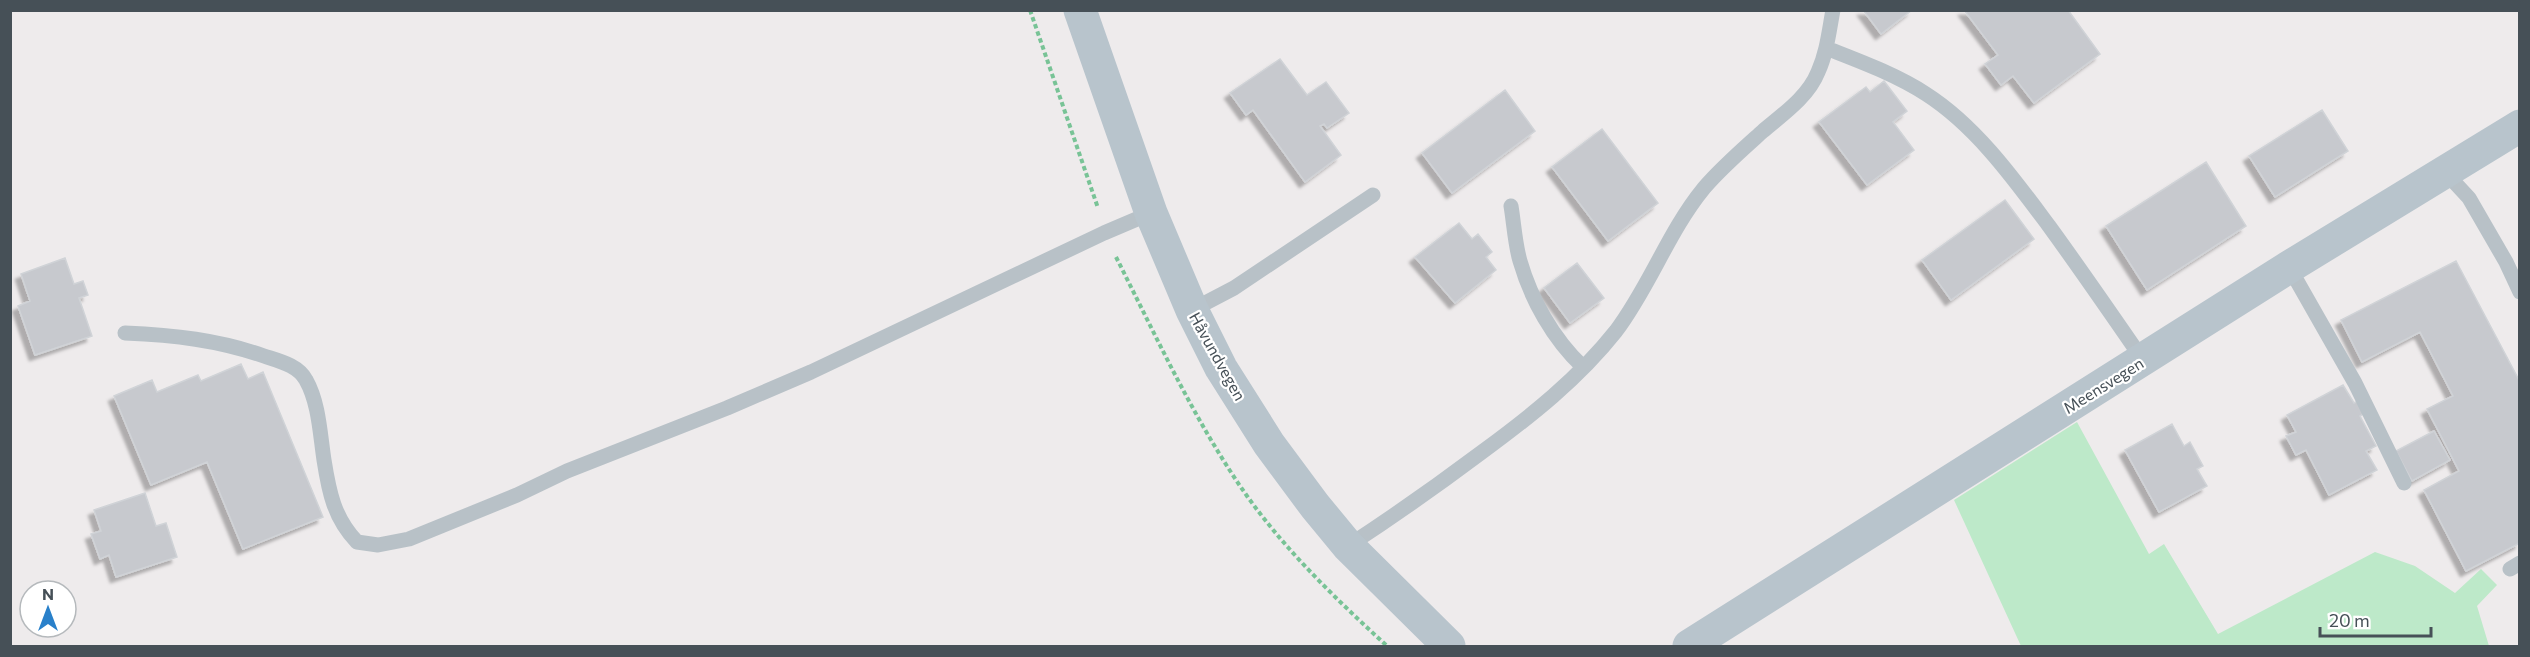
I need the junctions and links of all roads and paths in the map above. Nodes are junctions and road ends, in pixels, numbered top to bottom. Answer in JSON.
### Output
{"nodes":[{"id":1,"x":1080,"y":10,"type":"edge"},
{"id":2,"x":1833,"y":10,"type":"edge"},
{"id":3,"x":1826,"y":48,"type":"junction"},
{"id":4,"x":2520,"y":126,"type":"edge"},
{"id":5,"x":2444,"y":171,"type":"junction"},
{"id":6,"x":1373,"y":195,"type":"dead end"},
{"id":7,"x":1511,"y":206,"type":"dead end"},
{"id":8,"x":1151,"y":213,"type":"junction"},
{"id":9,"x":2289,"y":267,"type":"junction"},
{"id":10,"x":2520,"y":292,"type":"edge"},
{"id":11,"x":1192,"y":310,"type":"junction"},
{"id":12,"x":125,"y":333,"type":"dead end"},
{"id":13,"x":2143,"y":360,"type":"junction"},
{"id":14,"x":1583,"y":367,"type":"junction"},
{"id":15,"x":2404,"y":483,"type":"dead end"},
{"id":16,"x":1348,"y":546,"type":"junction"},
{"id":17,"x":1449,"y":646,"type":"edge"},
{"id":18,"x":1689,"y":646,"type":"edge"}],
"edges":[{"from":1,"to":8,"type":"street","name":"Håvundvegen"},
{"from":2,"to":3,"type":"lane"},
{"from":3,"to":13,"type":"lane"},
{"from":3,"to":14,"type":"lane"},
{"from":4,"to":5,"type":"street","name":"Meensvegen"},
{"from":5,"to":9,"type":"street","name":"Meensvegen"},
{"from":5,"to":10,"type":"lane"},
{"from":6,"to":11,"type":"lane"},
{"from":7,"to":14,"type":"lane"},
{"from":8,"to":11,"type":"street","name":"Håvundvegen"},
{"from":8,"to":12,"type":"lane"},
{"from":9,"to":13,"type":"street","name":"Meensvegen"},
{"from":9,"to":15,"type":"lane"},
{"from":11,"to":16,"type":"street","name":"Håvundvegen"},
{"from":13,"to":18,"type":"street","name":"Meensvegen"},
{"from":14,"to":16,"type":"lane"},
{"from":16,"to":17,"type":"street","name":"Håvundvegen"}]}
